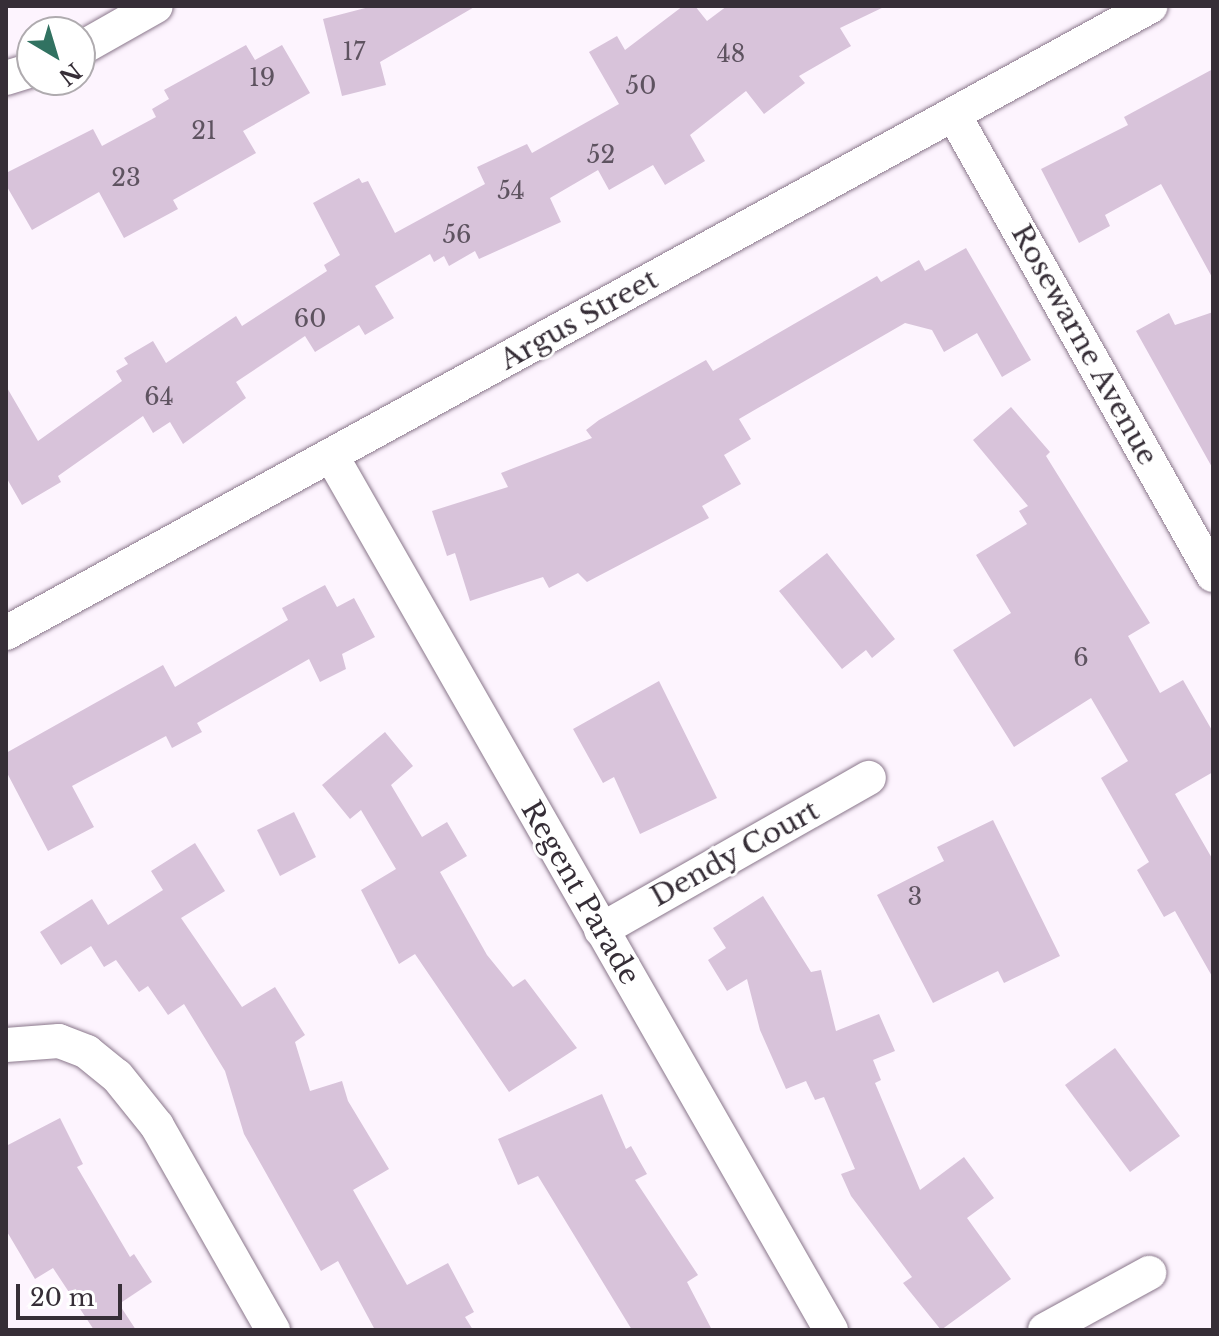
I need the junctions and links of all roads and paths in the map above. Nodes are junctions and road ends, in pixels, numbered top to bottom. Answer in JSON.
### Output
{"nodes":[{"id":1,"x":156,"y":6,"type":"edge"},
{"id":2,"x":1151,"y":6,"type":"edge"},
{"id":3,"x":96,"y":40,"type":"edge"},
{"id":4,"x":954,"y":115,"type":"junction"},
{"id":5,"x":331,"y":455,"type":"junction"},
{"id":6,"x":1208,"y":554,"type":"edge"},
{"id":7,"x":6,"y":633,"type":"edge"},
{"id":8,"x":869,"y":778,"type":"dead end"},
{"id":9,"x":601,"y":930,"type":"junction"},
{"id":10,"x":6,"y":1045,"type":"edge"},
{"id":11,"x":1149,"y":1273,"type":"dead end"},
{"id":12,"x":273,"y":1330,"type":"edge"},
{"id":13,"x":831,"y":1330,"type":"edge"},
{"id":14,"x":1045,"y":1330,"type":"edge"}],
"edges":[{"from":1,"to":3,"type":"street"},
{"from":2,"to":4,"type":"street","name":"Argus Street"},
{"from":4,"to":5,"type":"street","name":"Argus Street"},
{"from":4,"to":6,"type":"street","name":"Rosewarne Avenue"},
{"from":5,"to":7,"type":"street","name":"Argus Street"},
{"from":5,"to":9,"type":"street","name":"Regent Parade"},
{"from":8,"to":9,"type":"street","name":"Dendy Court"},
{"from":9,"to":13,"type":"street","name":"Regent Parade"},
{"from":10,"to":12,"type":"street"},
{"from":11,"to":14,"type":"street"}]}
